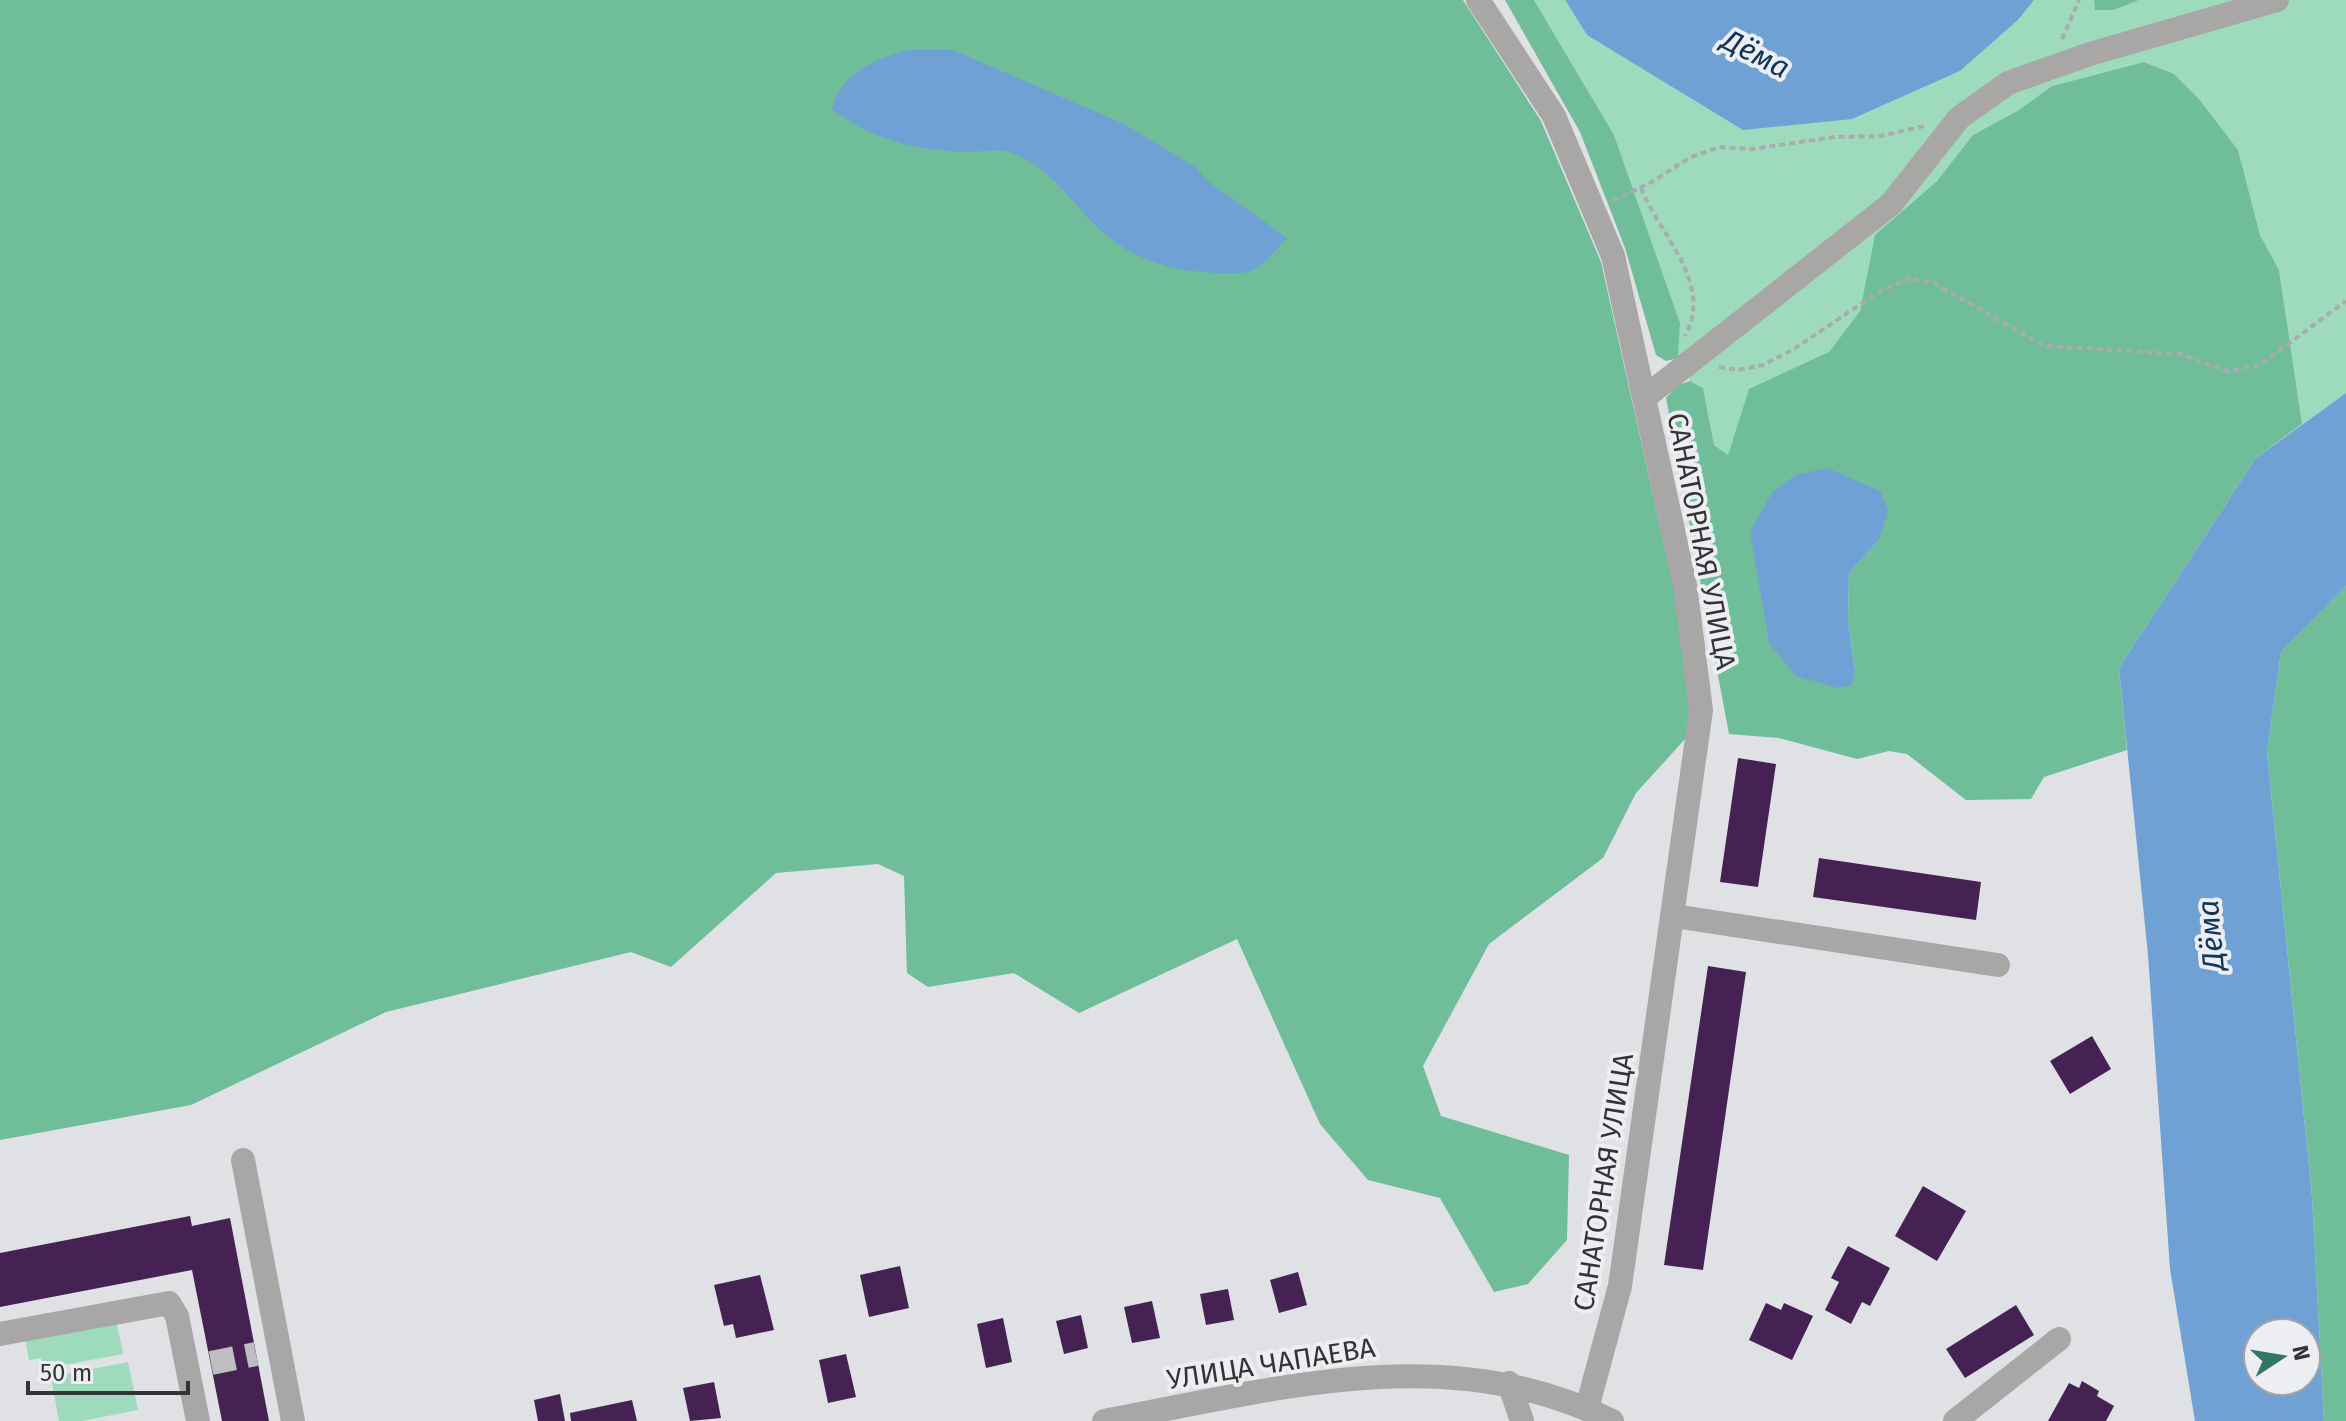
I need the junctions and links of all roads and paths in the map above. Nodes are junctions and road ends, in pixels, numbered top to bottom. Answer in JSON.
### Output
{"nodes":[{"id":1,"x":1478,"y":0,"type":"edge"},
{"id":2,"x":2079,"y":0,"type":"edge"},
{"id":3,"x":2277,"y":0,"type":"edge"},
{"id":4,"x":2050,"y":67,"type":"junction"},
{"id":5,"x":1959,"y":118,"type":"junction"},
{"id":6,"x":1641,"y":188,"type":"junction"},
{"id":7,"x":1591,"y":204,"type":"junction"},
{"id":8,"x":2346,"y":301,"type":"edge"},
{"id":9,"x":1683,"y":368,"type":"junction"},
{"id":10,"x":1644,"y":398,"type":"junction"},
{"id":11,"x":1674,"y":916,"type":"junction"},
{"id":12,"x":1998,"y":965,"type":"dead end"},
{"id":13,"x":243,"y":1160,"type":"dead end"},
{"id":14,"x":0,"y":1334,"type":"edge"},
{"id":15,"x":2059,"y":1339,"type":"dead end"},
{"id":16,"x":1509,"y":1383,"type":"junction"},
{"id":17,"x":1587,"y":1408,"type":"junction"},
{"id":18,"x":198,"y":1421,"type":"edge"},
{"id":19,"x":293,"y":1421,"type":"edge"},
{"id":20,"x":1104,"y":1421,"type":"edge"},
{"id":21,"x":1522,"y":1421,"type":"edge"},
{"id":22,"x":1612,"y":1421,"type":"edge"},
{"id":23,"x":1955,"y":1421,"type":"edge"}],
"edges":[{"from":1,"to":7,"type":"street","name":"САНАТОРНАЯ УЛИЦА"},
{"from":2,"to":4,"type":"path"},
{"from":3,"to":4,"type":"street"},
{"from":4,"to":5,"type":"street"},
{"from":5,"to":6,"type":"path"},
{"from":5,"to":9,"type":"street"},
{"from":6,"to":7,"type":"path"},
{"from":6,"to":9,"type":"path"},
{"from":7,"to":10,"type":"street","name":"САНАТОРНАЯ УЛИЦА"},
{"from":8,"to":9,"type":"path"},
{"from":9,"to":10,"type":"street"},
{"from":10,"to":11,"type":"street","name":"САНАТОРНАЯ УЛИЦА"},
{"from":11,"to":12,"type":"street"},
{"from":11,"to":17,"type":"street","name":"САНАТОРНАЯ УЛИЦА"},
{"from":13,"to":19,"type":"street"},
{"from":14,"to":18,"type":"street"},
{"from":15,"to":23,"type":"street"},
{"from":16,"to":17,"type":"street","name":"УЛИЦА ЧАПАЕВА"},
{"from":16,"to":20,"type":"street","name":"УЛИЦА ЧАПАЕВА"},
{"from":16,"to":21,"type":"street"},
{"from":17,"to":22,"type":"street","name":"УЛИЦА ЧАПАЕВА"}]}
